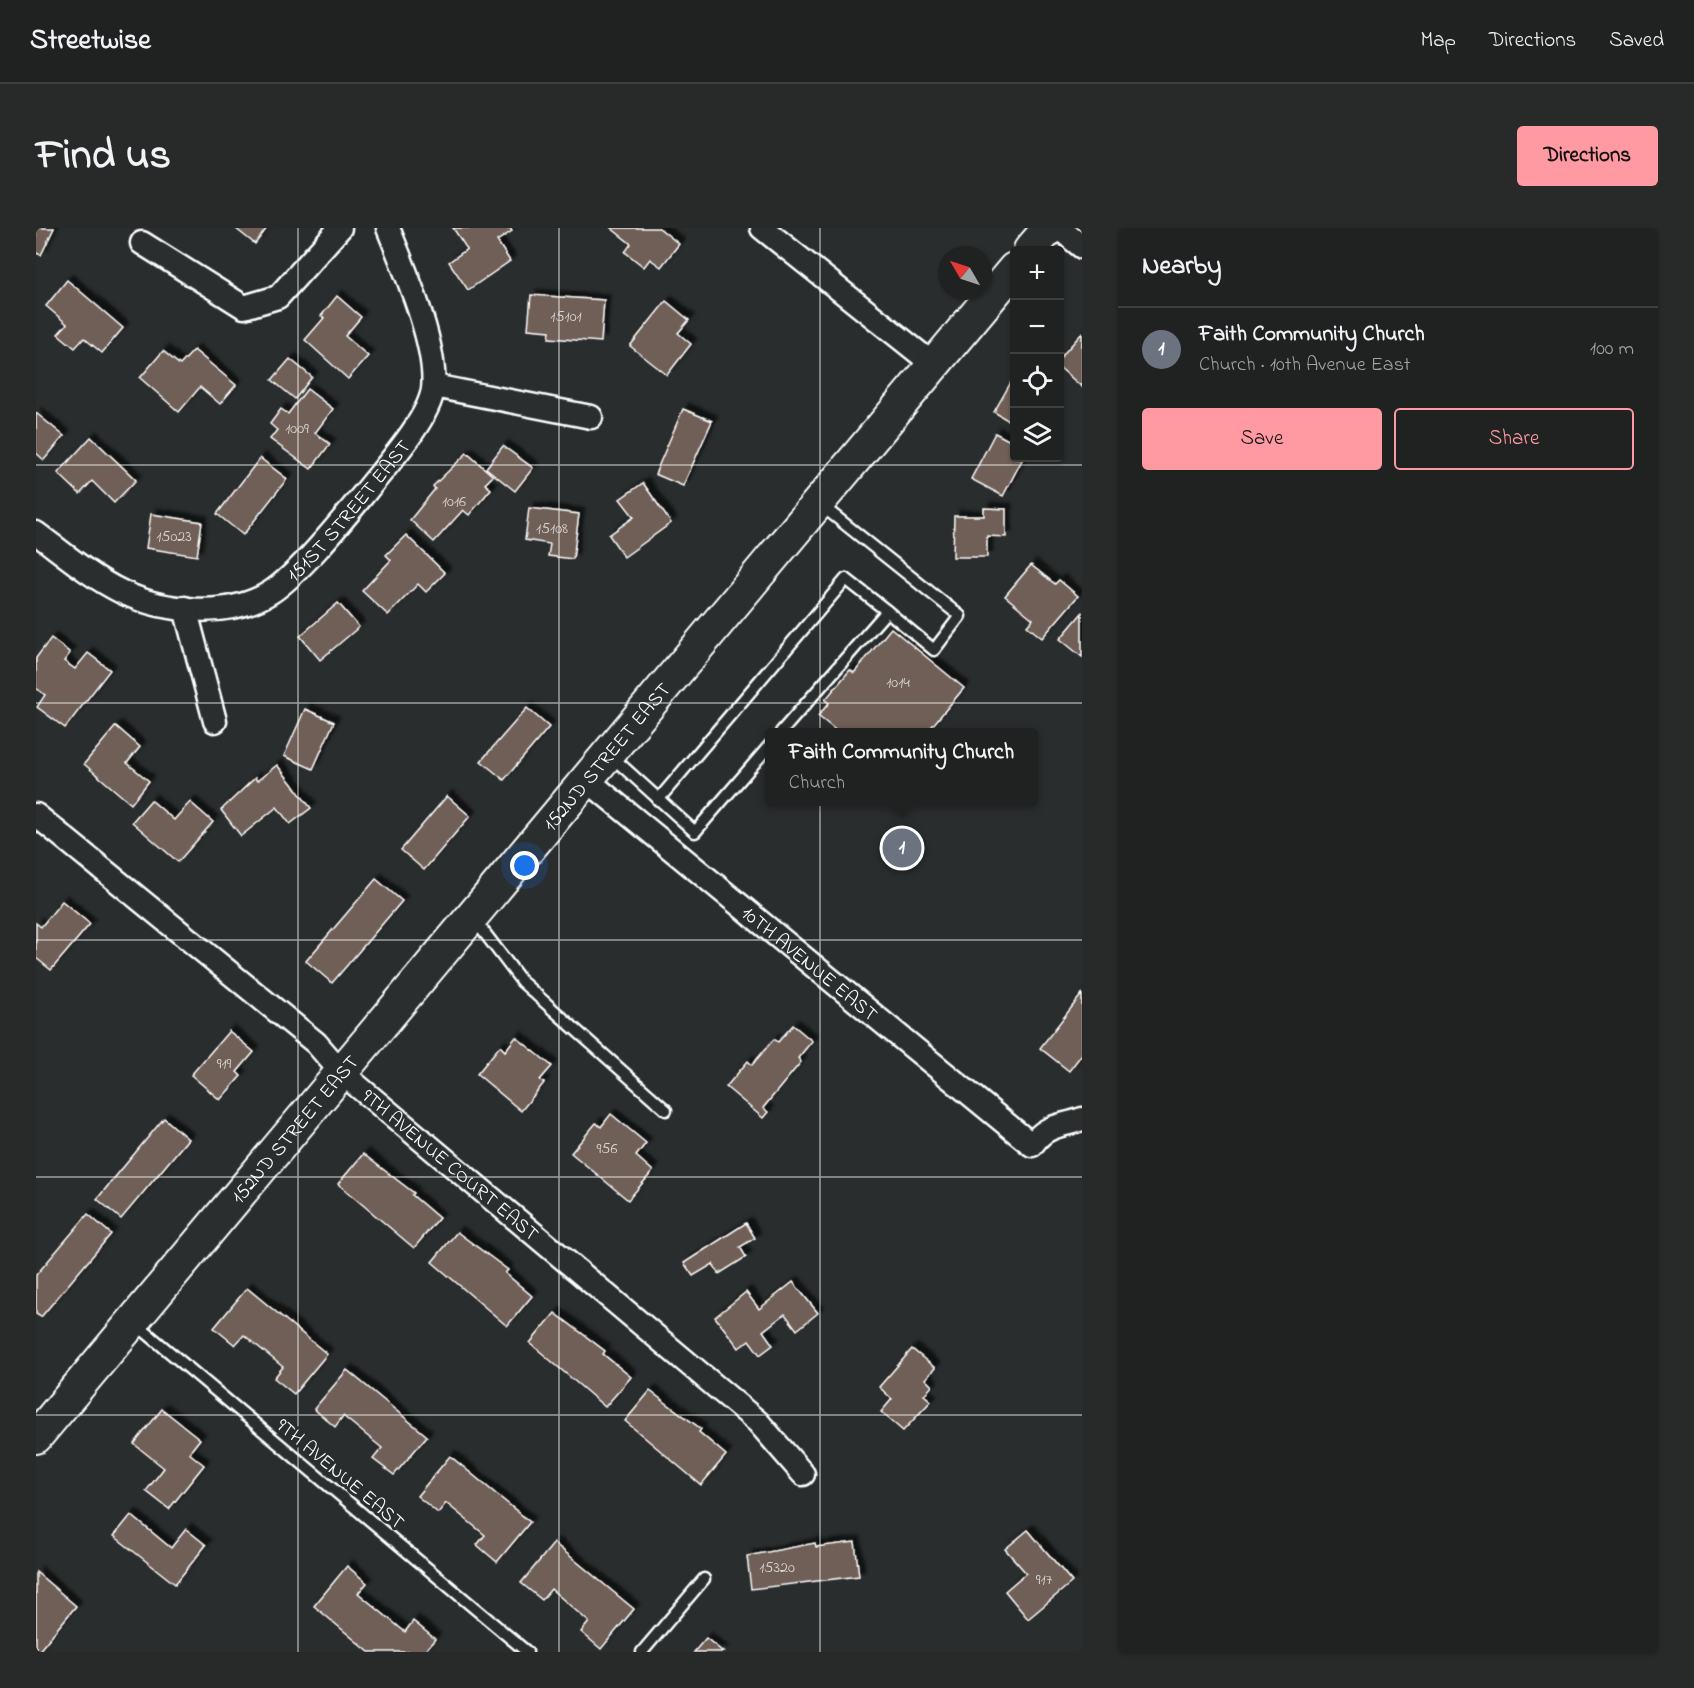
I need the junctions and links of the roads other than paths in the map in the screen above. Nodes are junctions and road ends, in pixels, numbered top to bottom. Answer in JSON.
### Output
{"nodes":[{"id":1,"x":340,"y":228,"type":"edge"},
{"id":2,"x":388,"y":228,"type":"edge"},
{"id":3,"x":762,"y":228,"type":"edge"},
{"id":4,"x":1049,"y":228,"type":"edge"},
{"id":5,"x":1059,"y":228,"type":"edge"},
{"id":6,"x":142,"y":243,"type":"dead end"},
{"id":7,"x":1033,"y":246,"type":"edge"},
{"id":8,"x":1082,"y":247,"type":"edge"},
{"id":9,"x":1010,"y":274,"type":"edge"},
{"id":10,"x":934,"y":365,"type":"junction"},
{"id":11,"x":434,"y":387,"type":"junction"},
{"id":12,"x":591,"y":417,"type":"dead end"},
{"id":13,"x":818,"y":503,"type":"junction"},
{"id":14,"x":36,"y":533,"type":"edge"},
{"id":15,"x":185,"y":608,"type":"junction"},
{"id":16,"x":887,"y":611,"type":"junction"},
{"id":17,"x":215,"y":721,"type":"dead end"},
{"id":18,"x":785,"y":728,"type":"edge"},
{"id":19,"x":765,"y":751,"type":"edge"},
{"id":20,"x":608,"y":753,"type":"junction"},
{"id":21,"x":586,"y":778,"type":"junction"},
{"id":22,"x":657,"y":800,"type":"junction"},
{"id":23,"x":40,"y":826,"type":"edge"},
{"id":24,"x":472,"y":916,"type":"junction"},
{"id":25,"x":342,"y":1073,"type":"junction"},
{"id":26,"x":666,"y":1110,"type":"dead end"},
{"id":27,"x":1082,"y":1119,"type":"edge"},
{"id":28,"x":133,"y":1322,"type":"junction"},
{"id":29,"x":36,"y":1437,"type":"edge"},
{"id":30,"x":803,"y":1474,"type":"dead end"},
{"id":31,"x":704,"y":1579,"type":"dead end"},
{"id":32,"x":527,"y":1652,"type":"edge"},
{"id":33,"x":642,"y":1652,"type":"edge"}],
"edges":[{"from":1,"to":6,"type":"street"},
{"from":2,"to":11,"type":"street"},
{"from":3,"to":10,"type":"street"},
{"from":4,"to":7,"type":"main road"},
{"from":5,"to":8,"type":"street"},
{"from":9,"to":10,"type":"main road","name":"152ND STREET EAST"},
{"from":10,"to":13,"type":"main road","name":"152ND STREET EAST"},
{"from":11,"to":12,"type":"street"},
{"from":11,"to":15,"type":"street","name":"151ST STREET EAST"},
{"from":13,"to":16,"type":"lane"},
{"from":13,"to":20,"type":"main road","name":"152ND STREET EAST"},
{"from":14,"to":15,"type":"street"},
{"from":15,"to":17,"type":"street"},
{"from":16,"to":18,"type":"lane"},
{"from":16,"to":22,"type":"lane"},
{"from":19,"to":22,"type":"lane"},
{"from":20,"to":21,"type":"main road","name":"152ND STREET EAST"},
{"from":20,"to":22,"type":"lane"},
{"from":21,"to":24,"type":"main road","name":"152ND STREET EAST"},
{"from":21,"to":27,"type":"street","name":"10TH AVENUE EAST"},
{"from":23,"to":25,"type":"street","name":"9TH AVENUE COURT EAST"},
{"from":24,"to":25,"type":"main road","name":"152ND STREET EAST"},
{"from":24,"to":26,"type":"lane"},
{"from":25,"to":28,"type":"main road","name":"152ND STREET EAST"},
{"from":25,"to":30,"type":"street","name":"9TH AVENUE COURT EAST"},
{"from":28,"to":29,"type":"main road","name":"152ND STREET EAST"},
{"from":28,"to":32,"type":"lane","name":"9TH AVENUE EAST"},
{"from":31,"to":33,"type":"lane"}]}
